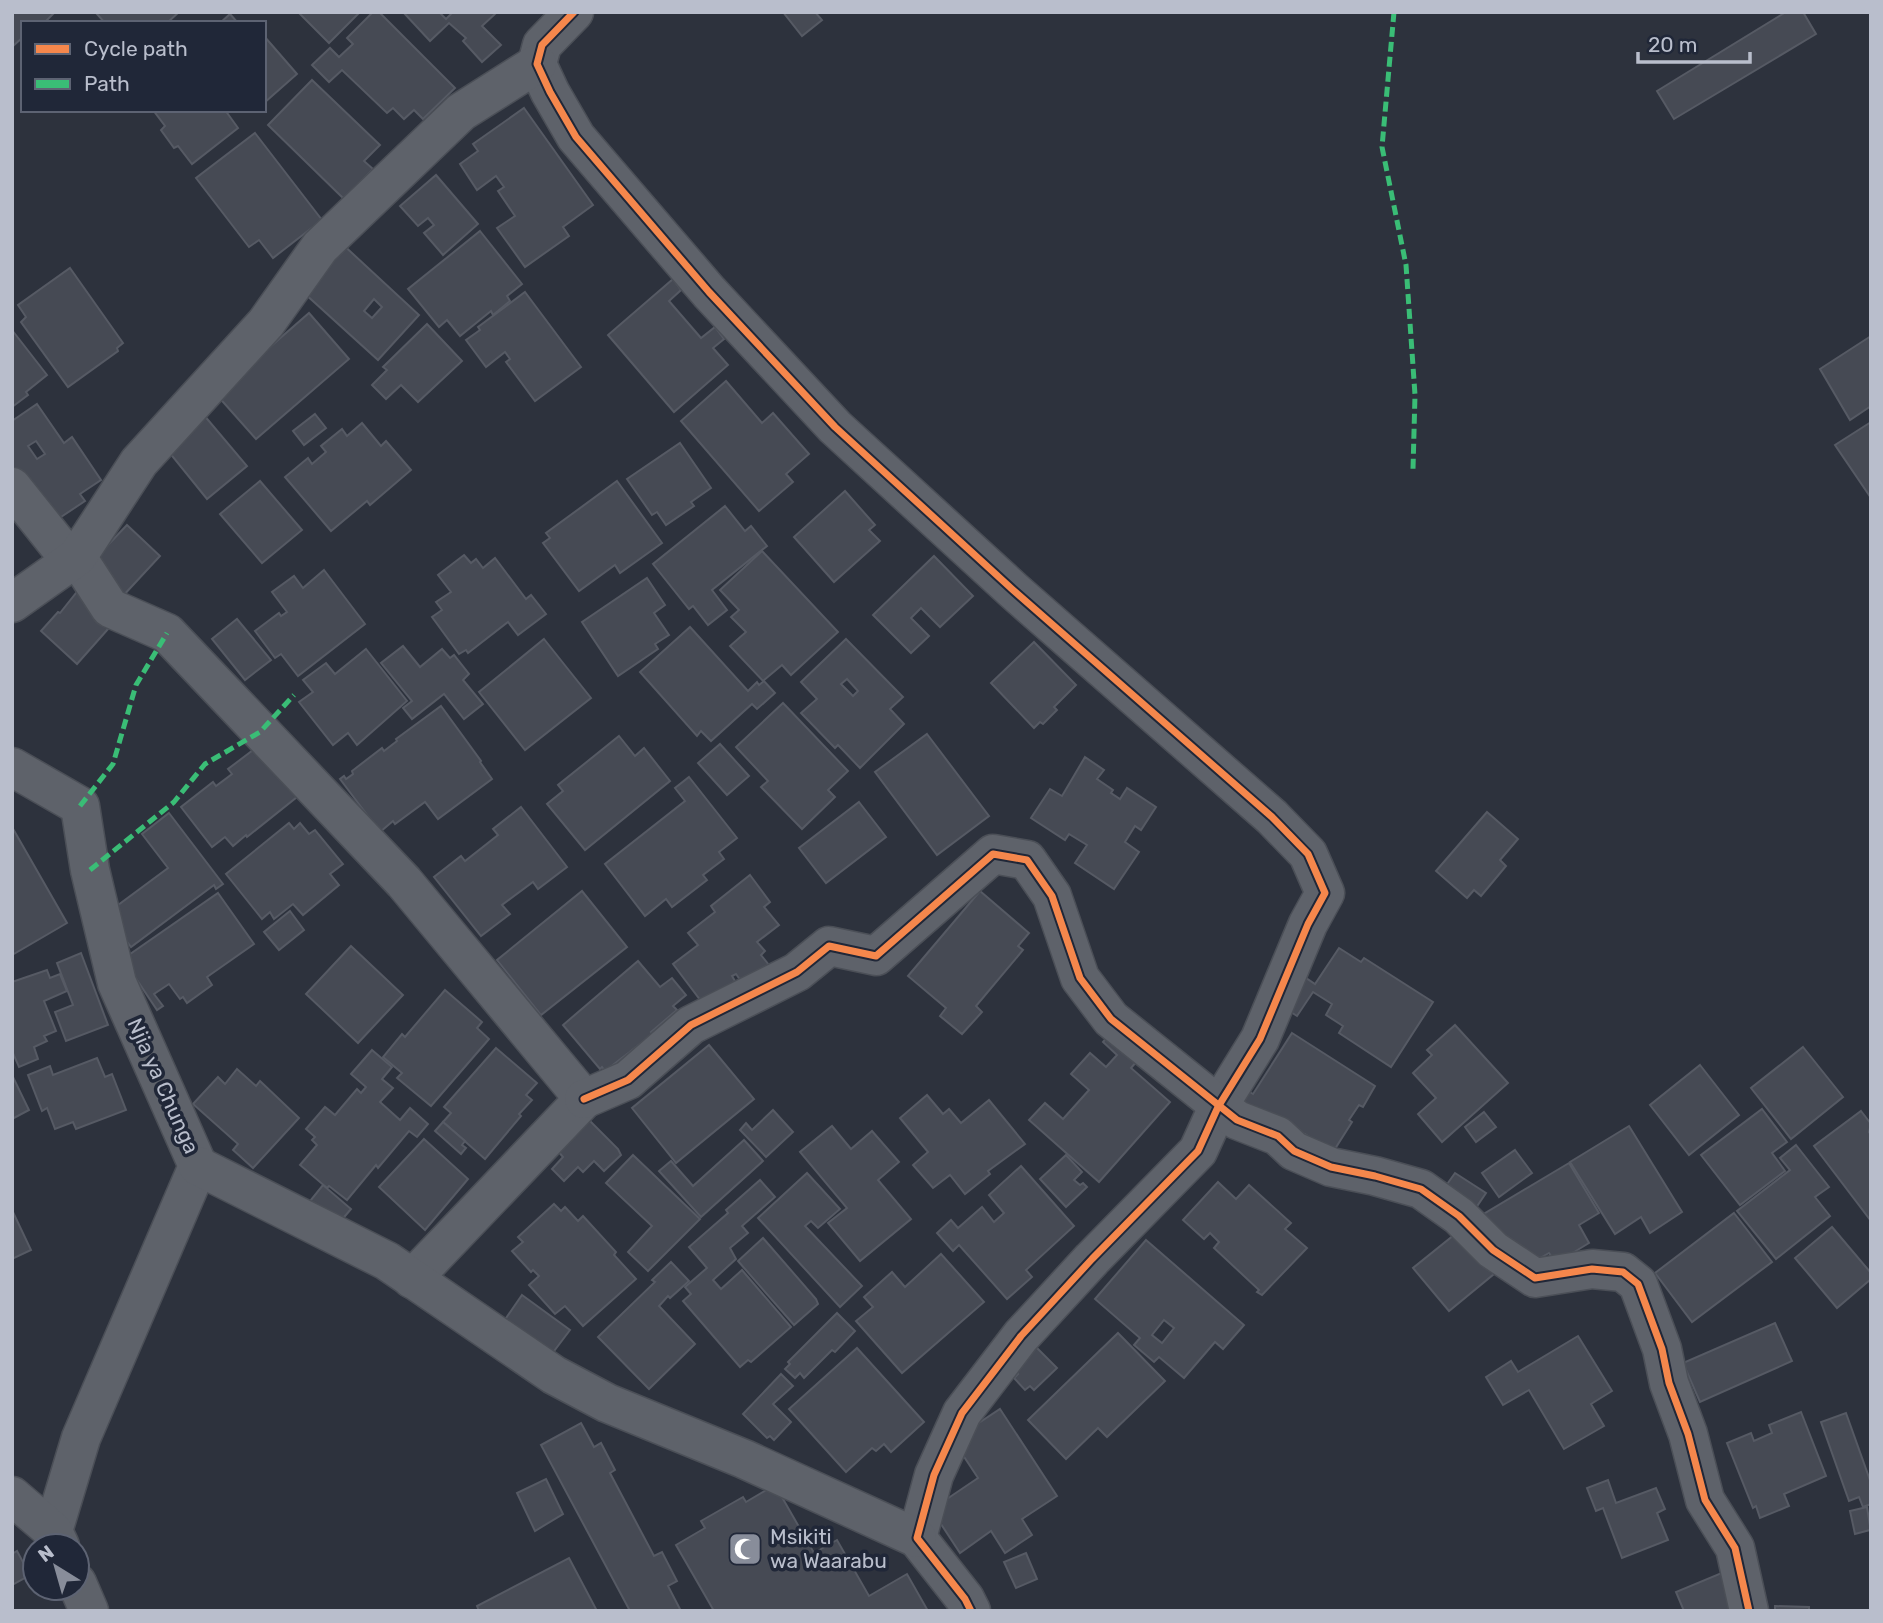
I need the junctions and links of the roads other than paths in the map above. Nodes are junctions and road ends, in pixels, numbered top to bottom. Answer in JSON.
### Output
{"nodes":[{"id":1,"x":574,"y":12,"type":"edge"},
{"id":2,"x":537,"y":64,"type":"junction"},
{"id":3,"x":12,"y":487,"type":"edge"},
{"id":4,"x":77,"y":556,"type":"junction"},
{"id":5,"x":12,"y":603,"type":"edge"},
{"id":6,"x":12,"y":767,"type":"edge"},
{"id":7,"x":584,"y":1099,"type":"junction"},
{"id":8,"x":1218,"y":1107,"type":"junction"},
{"id":9,"x":198,"y":1166,"type":"junction"},
{"id":10,"x":412,"y":1279,"type":"junction"},
{"id":11,"x":12,"y":1496,"type":"edge"},
{"id":12,"x":51,"y":1532,"type":"edge"},
{"id":13,"x":58,"y":1532,"type":"edge"},
{"id":14,"x":917,"y":1538,"type":"junction"},
{"id":15,"x":971,"y":1611,"type":"edge"},
{"id":16,"x":1749,"y":1611,"type":"edge"}],
"edges":[{"from":1,"to":2,"type":"street"},
{"from":2,"to":4,"type":"street"},
{"from":2,"to":8,"type":"street"},
{"from":3,"to":4,"type":"street"},
{"from":4,"to":5,"type":"street"},
{"from":4,"to":7,"type":"street"},
{"from":6,"to":9,"type":"street","name":"Njia ya Chunga"},
{"from":7,"to":8,"type":"street"},
{"from":7,"to":10,"type":"street"},
{"from":8,"to":14,"type":"street"},
{"from":8,"to":16,"type":"street"},
{"from":9,"to":10,"type":"street"},
{"from":9,"to":13,"type":"street","name":"Njia ya Chunga"},
{"from":10,"to":14,"type":"street"},
{"from":11,"to":12,"type":"street"},
{"from":14,"to":15,"type":"street"}]}
